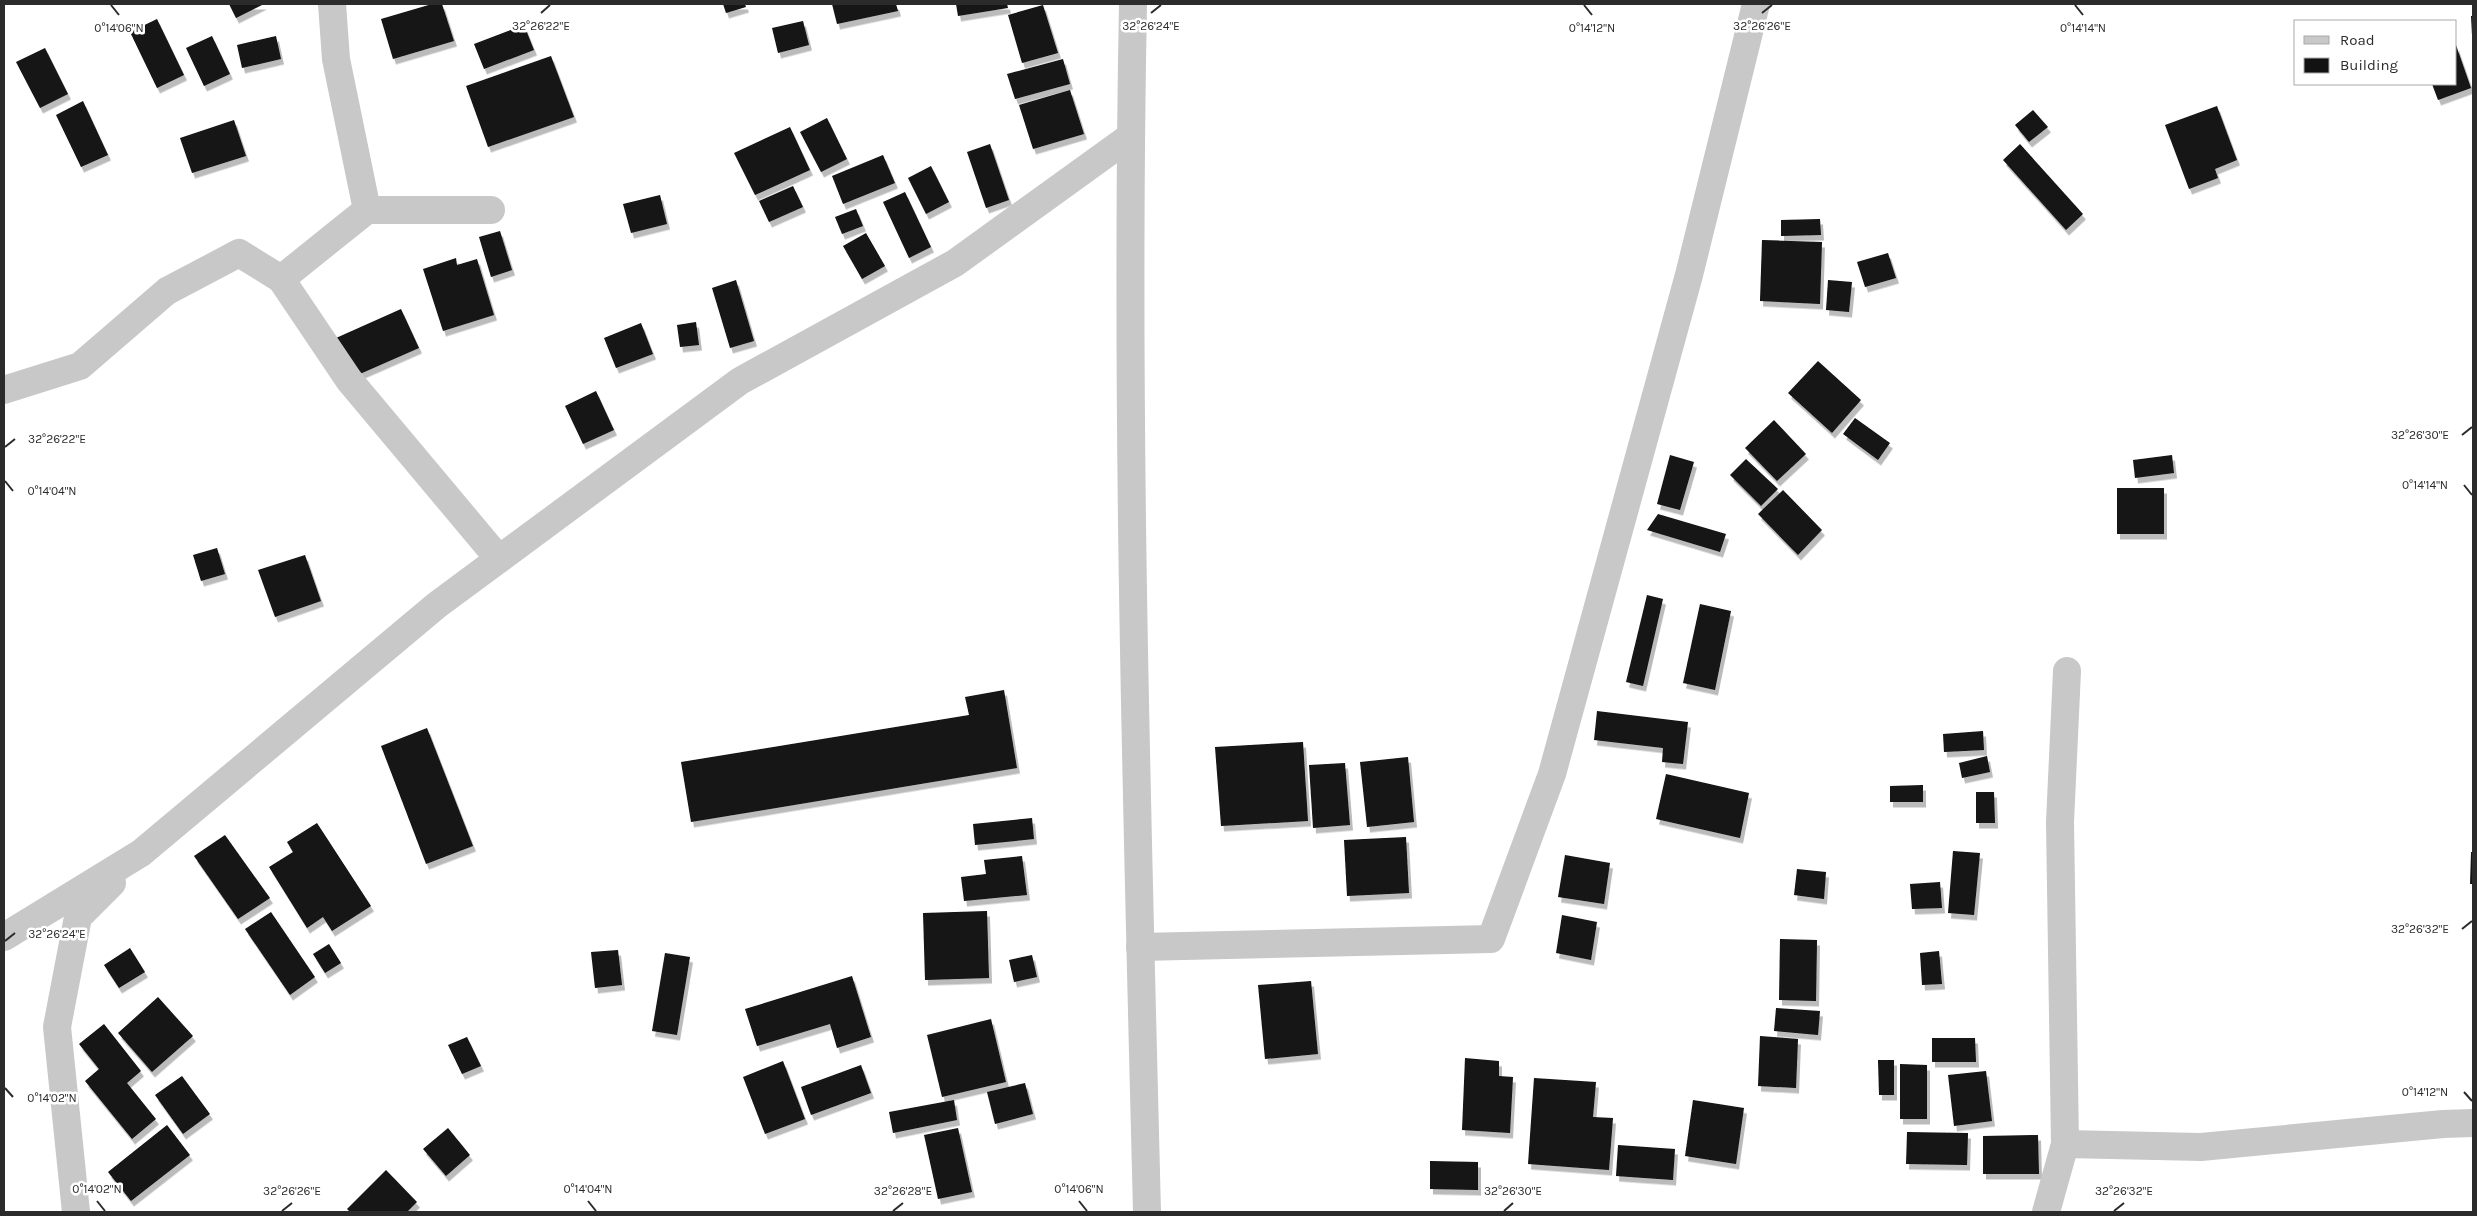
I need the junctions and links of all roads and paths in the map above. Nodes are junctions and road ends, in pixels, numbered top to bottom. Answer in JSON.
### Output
{"nodes":[{"id":1,"x":332,"y":4,"type":"edge"},
{"id":2,"x":1133,"y":4,"type":"edge"},
{"id":3,"x":1756,"y":4,"type":"edge"},
{"id":4,"x":1130,"y":136,"type":"junction"},
{"id":5,"x":367,"y":210,"type":"junction"},
{"id":6,"x":491,"y":210,"type":"dead end"},
{"id":7,"x":280,"y":279,"type":"junction"},
{"id":8,"x":4,"y":390,"type":"edge"},
{"id":9,"x":500,"y":559,"type":"junction"},
{"id":10,"x":2067,"y":671,"type":"dead end"},
{"id":11,"x":141,"y":853,"type":"junction"},
{"id":12,"x":4,"y":937,"type":"edge"},
{"id":13,"x":1140,"y":947,"type":"junction"},
{"id":14,"x":2473,"y":1124,"type":"edge"},
{"id":15,"x":2065,"y":1144,"type":"junction"},
{"id":16,"x":76,"y":1212,"type":"edge"},
{"id":17,"x":1147,"y":1212,"type":"edge"},
{"id":18,"x":2046,"y":1212,"type":"edge"}],
"edges":[{"from":1,"to":5,"type":"street"},
{"from":2,"to":4,"type":"street"},
{"from":3,"to":13,"type":"street"},
{"from":4,"to":9,"type":"street"},
{"from":4,"to":13,"type":"street"},
{"from":5,"to":6,"type":"street"},
{"from":5,"to":7,"type":"street"},
{"from":7,"to":8,"type":"street"},
{"from":7,"to":9,"type":"street"},
{"from":9,"to":11,"type":"street"},
{"from":10,"to":15,"type":"street"},
{"from":11,"to":12,"type":"street"},
{"from":11,"to":16,"type":"street"},
{"from":13,"to":17,"type":"street"},
{"from":14,"to":15,"type":"street"},
{"from":15,"to":18,"type":"street"}]}
